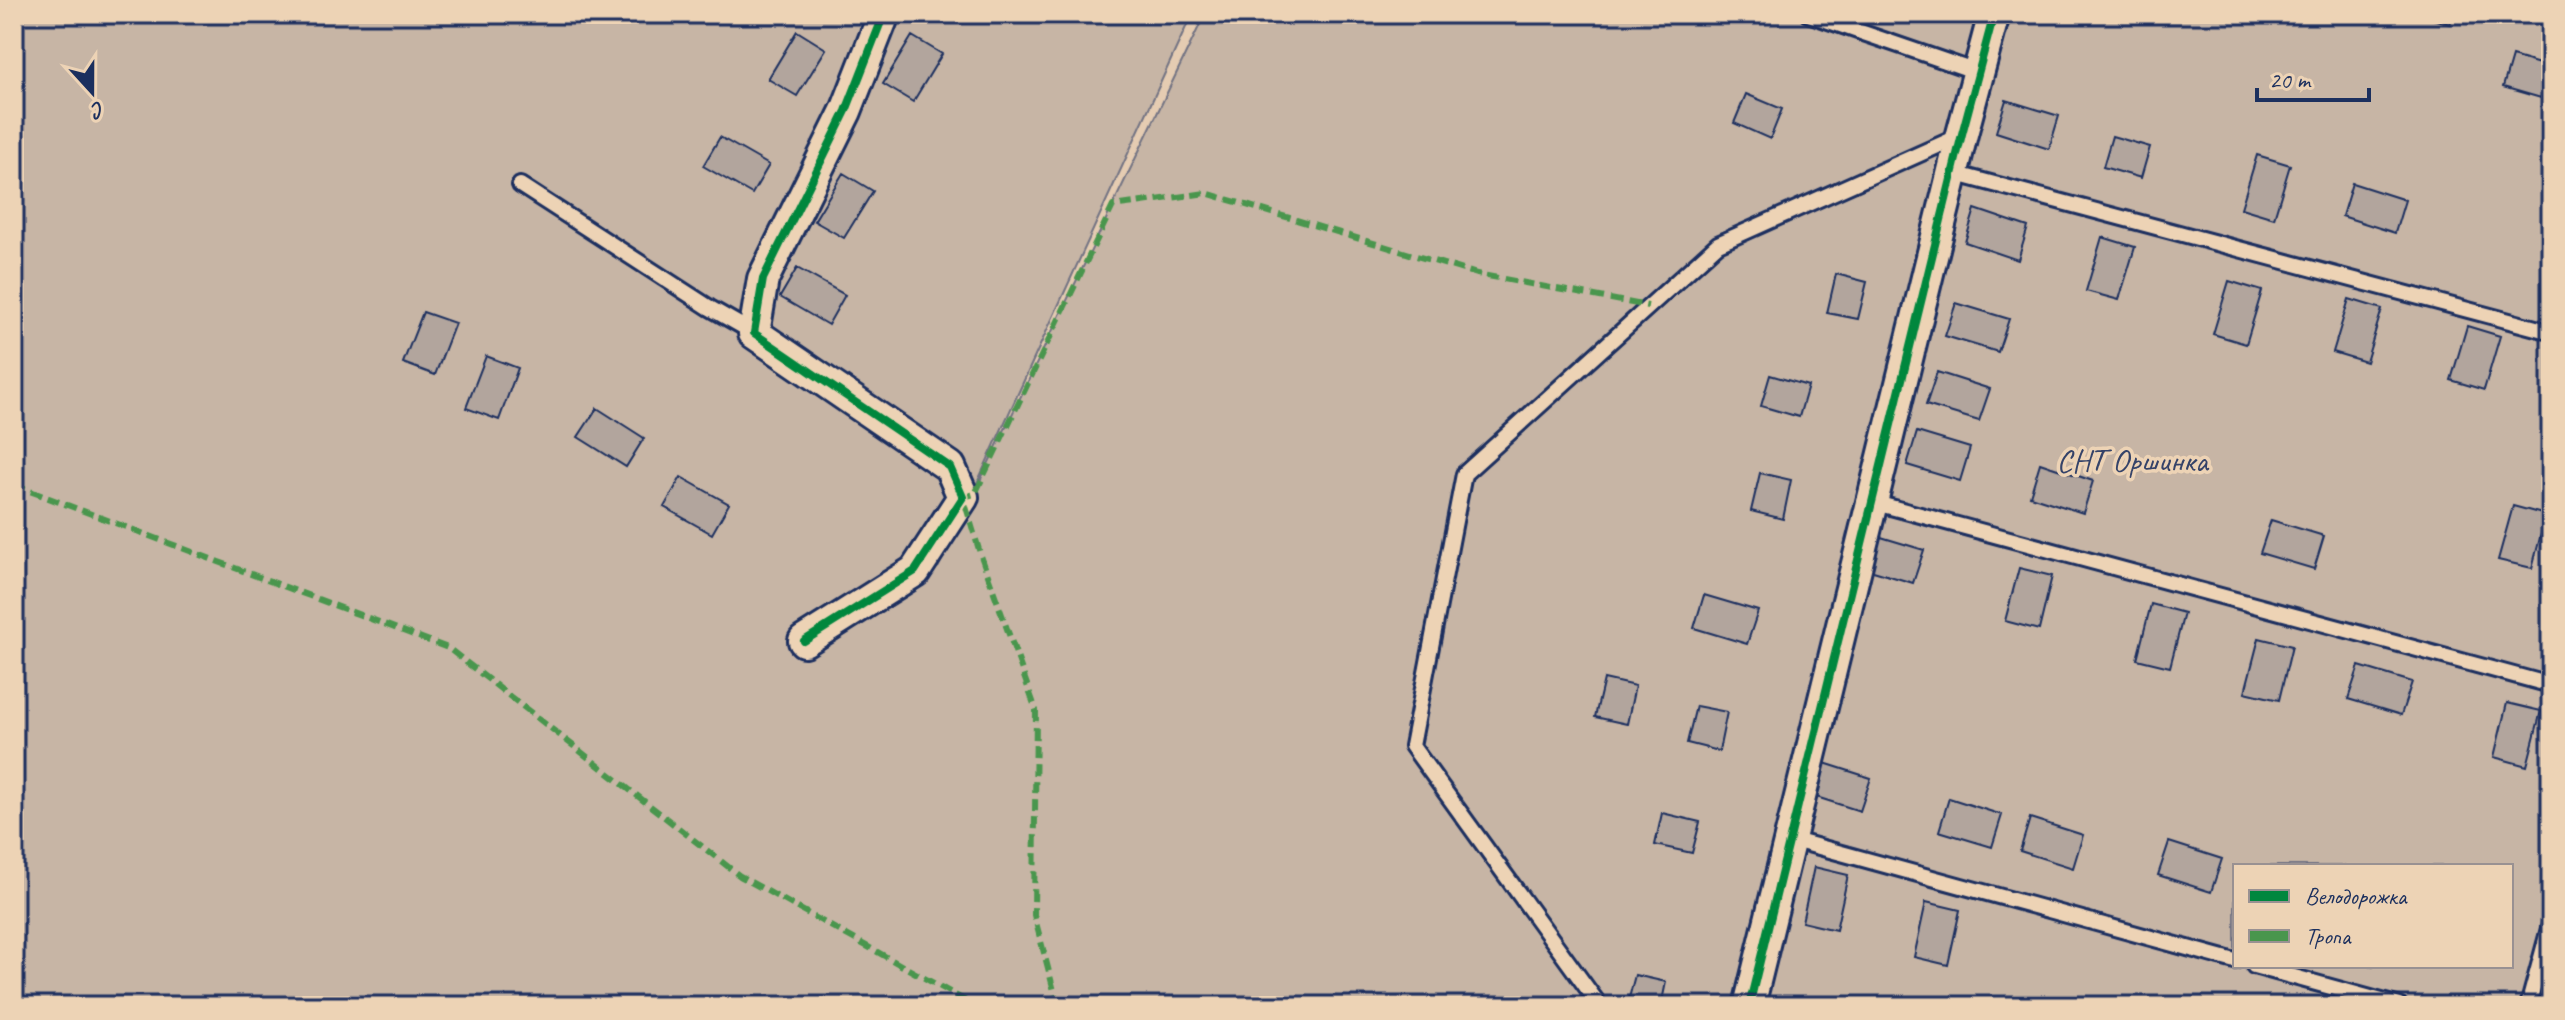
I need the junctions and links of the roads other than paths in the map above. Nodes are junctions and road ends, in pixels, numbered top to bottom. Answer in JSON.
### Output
{"nodes":[{"id":1,"x":884,"y":14,"type":"edge"},
{"id":2,"x":1808,"y":14,"type":"edge"},
{"id":3,"x":1994,"y":14,"type":"edge"},
{"id":4,"x":1980,"y":73,"type":"junction"},
{"id":5,"x":1962,"y":134,"type":"junction"},
{"id":6,"x":1953,"y":173,"type":"junction"},
{"id":7,"x":520,"y":185,"type":"dead end"},
{"id":8,"x":2551,"y":332,"type":"edge"},
{"id":9,"x":754,"y":333,"type":"junction"},
{"id":10,"x":1872,"y":502,"type":"junction"},
{"id":11,"x":804,"y":641,"type":"dead end"},
{"id":12,"x":2551,"y":685,"type":"edge"},
{"id":13,"x":1790,"y":839,"type":"junction"},
{"id":14,"x":2551,"y":921,"type":"edge"},
{"id":15,"x":2233,"y":960,"type":"edge"},
{"id":16,"x":2261,"y":968,"type":"edge"},
{"id":17,"x":1600,"y":1006,"type":"edge"},
{"id":18,"x":1749,"y":1006,"type":"edge"},
{"id":19,"x":2400,"y":1006,"type":"edge"},
{"id":20,"x":2528,"y":1006,"type":"edge"}],
"edges":[{"from":1,"to":9,"type":"street"},
{"from":2,"to":4,"type":"lane"},
{"from":3,"to":4,"type":"street"},
{"from":4,"to":5,"type":"street"},
{"from":5,"to":6,"type":"street"},
{"from":5,"to":17,"type":"lane"},
{"from":6,"to":8,"type":"lane"},
{"from":6,"to":10,"type":"street"},
{"from":7,"to":9,"type":"lane"},
{"from":9,"to":11,"type":"street"},
{"from":10,"to":12,"type":"lane"},
{"from":10,"to":13,"type":"street"},
{"from":13,"to":15,"type":"lane"},
{"from":13,"to":18,"type":"street"},
{"from":14,"to":20,"type":"lane"},
{"from":16,"to":19,"type":"lane"}]}
